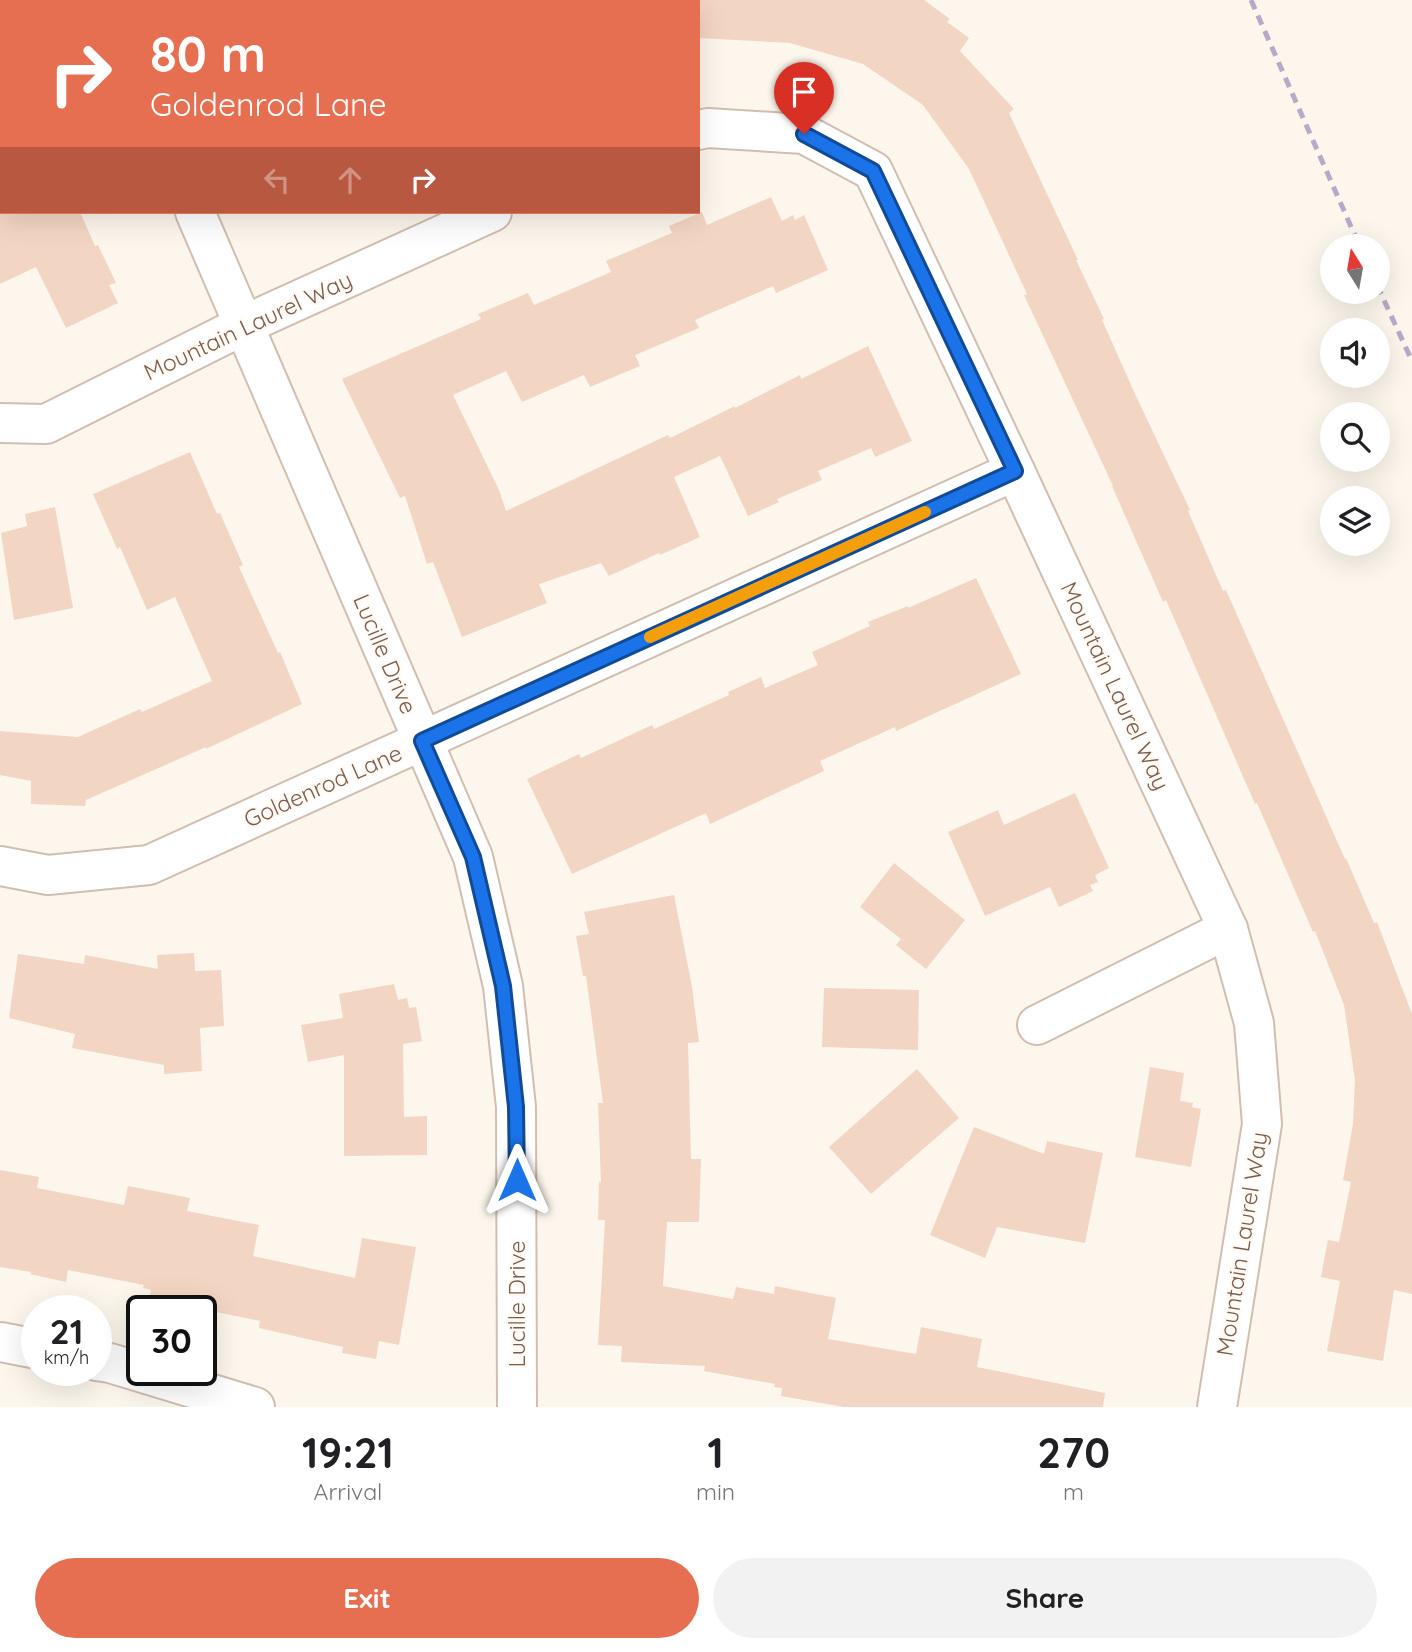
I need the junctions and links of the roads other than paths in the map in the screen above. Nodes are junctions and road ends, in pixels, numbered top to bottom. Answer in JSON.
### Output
{"nodes":[{"id":1,"x":700,"y":130,"type":"edge"},
{"id":2,"x":196,"y":214,"type":"edge"},
{"id":3,"x":488,"y":214,"type":"edge"},
{"id":4,"x":244,"y":325,"type":"junction"},
{"id":5,"x":0,"y":424,"type":"edge"},
{"id":6,"x":1015,"y":471,"type":"junction"},
{"id":7,"x":422,"y":741,"type":"junction"},
{"id":8,"x":0,"y":866,"type":"edge"},
{"id":9,"x":1228,"y":929,"type":"junction"},
{"id":10,"x":1037,"y":1025,"type":"dead end"},
{"id":11,"x":0,"y":1342,"type":"edge"},
{"id":12,"x":21,"y":1346,"type":"edge"},
{"id":13,"x":112,"y":1364,"type":"edge"},
{"id":14,"x":255,"y":1407,"type":"edge"},
{"id":15,"x":516,"y":1407,"type":"edge"},
{"id":16,"x":1217,"y":1407,"type":"edge"}],
"edges":[{"from":1,"to":6,"type":"street","name":"Mountain Laurel Way"},
{"from":2,"to":4,"type":"street","name":"Lucille Drive"},
{"from":3,"to":4,"type":"street","name":"Mountain Laurel Way"},
{"from":4,"to":5,"type":"street","name":"Mountain Laurel Way"},
{"from":4,"to":7,"type":"street","name":"Lucille Drive"},
{"from":6,"to":7,"type":"street","name":"Goldenrod Lane"},
{"from":6,"to":9,"type":"street","name":"Mountain Laurel Way"},
{"from":7,"to":8,"type":"street","name":"Goldenrod Lane"},
{"from":7,"to":15,"type":"street","name":"Lucille Drive"},
{"from":9,"to":10,"type":"street"},
{"from":9,"to":16,"type":"street","name":"Mountain Laurel Way"},
{"from":11,"to":12,"type":"street"},
{"from":13,"to":14,"type":"street"}]}
